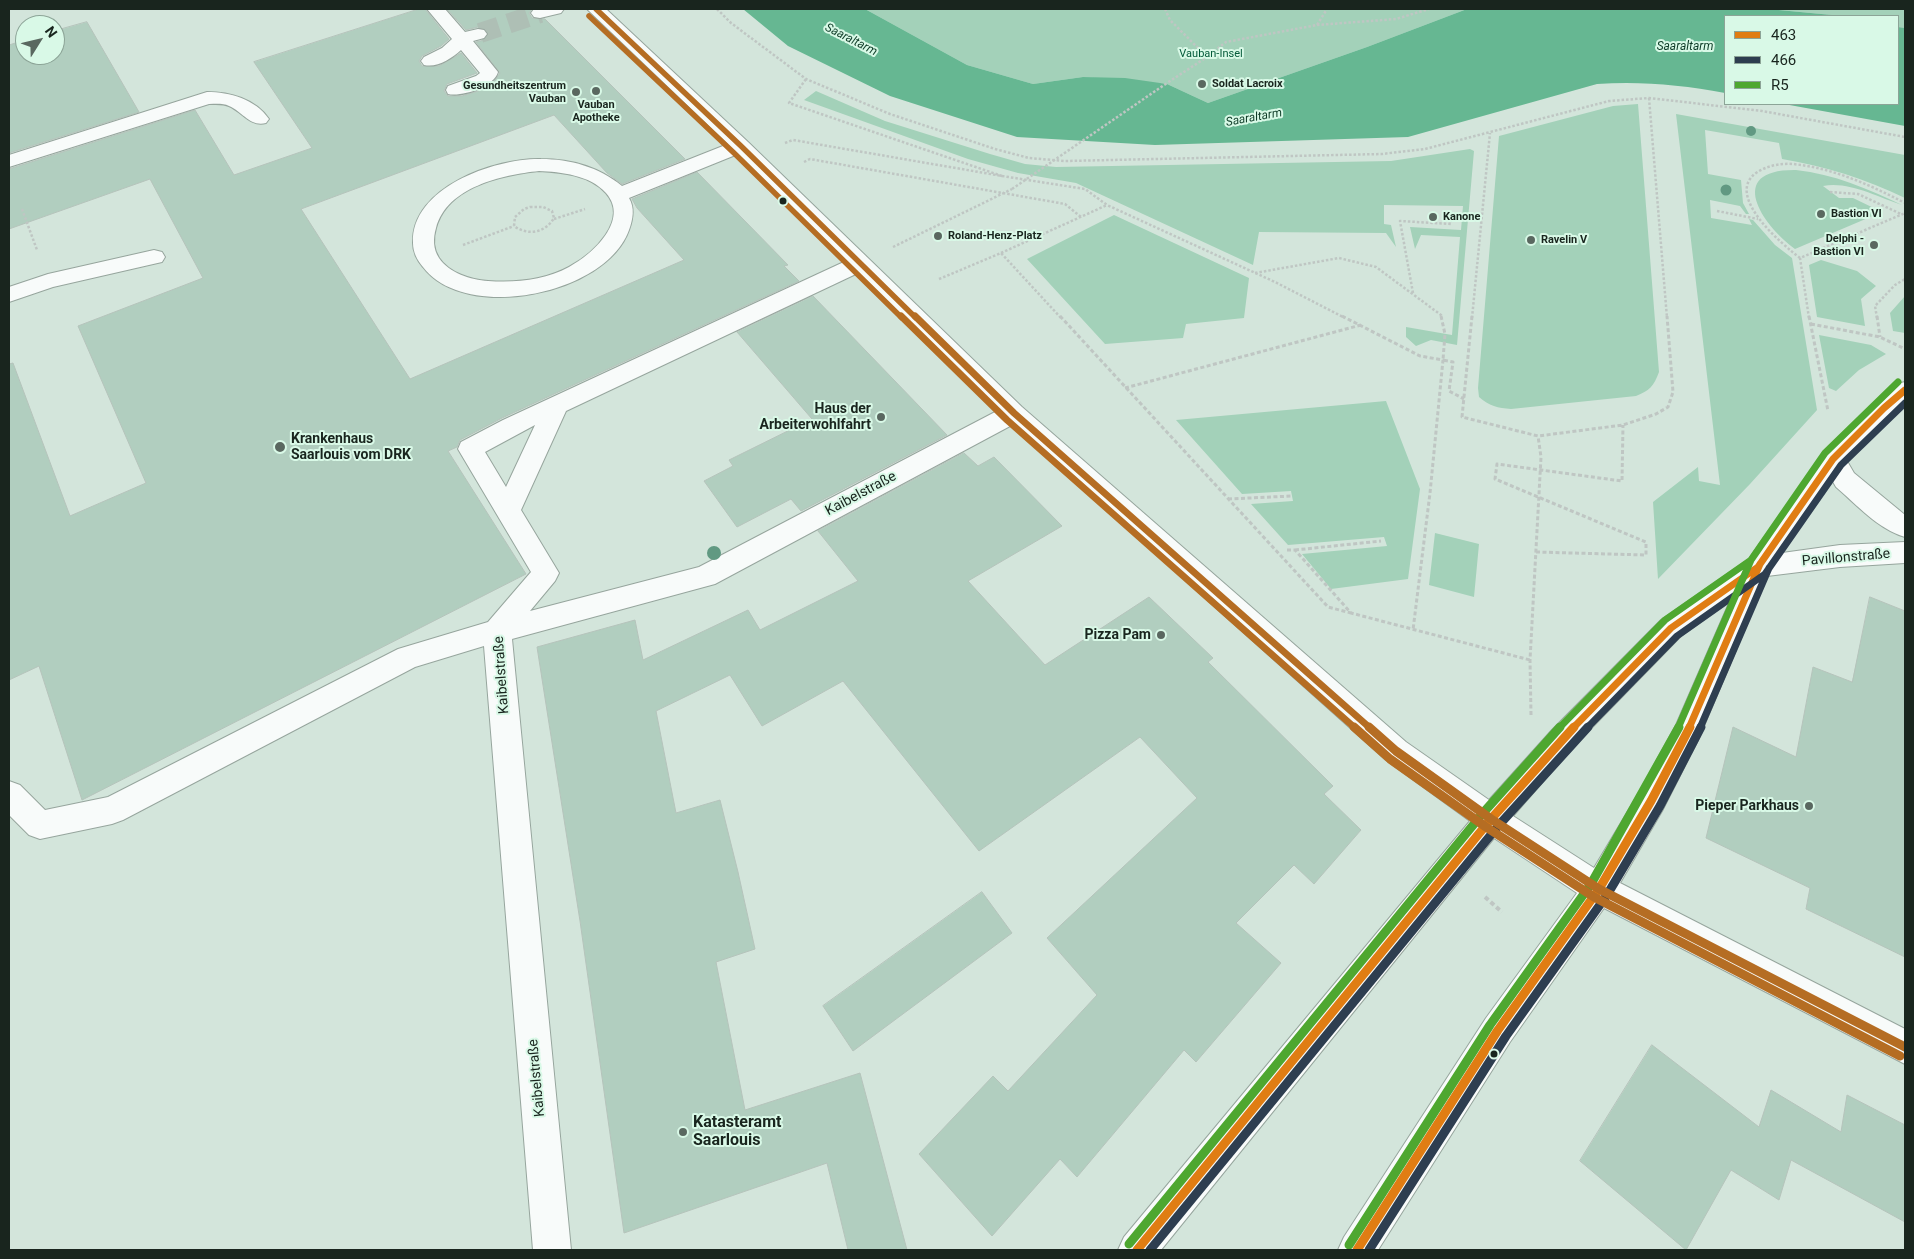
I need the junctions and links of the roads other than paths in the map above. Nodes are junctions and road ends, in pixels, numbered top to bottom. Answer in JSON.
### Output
{"nodes":[{"id":1,"x":436,"y":9,"type":"edge"},
{"id":2,"x":596,"y":9,"type":"edge"},
{"id":3,"x":471,"y":36,"type":"junction"},
{"id":4,"x":430,"y":60,"type":"dead end"},
{"id":5,"x":455,"y":90,"type":"dead end"},
{"id":6,"x":260,"y":120,"type":"dead end"},
{"id":7,"x":746,"y":150,"type":"junction"},
{"id":8,"x":9,"y":161,"type":"edge"},
{"id":9,"x":618,"y":195,"type":"junction"},
{"id":10,"x":154,"y":257,"type":"dead end"},
{"id":11,"x":860,"y":263,"type":"junction"},
{"id":12,"x":9,"y":295,"type":"edge"},
{"id":13,"x":1905,"y":390,"type":"edge"},
{"id":14,"x":556,"y":407,"type":"junction"},
{"id":15,"x":1014,"y":413,"type":"junction"},
{"id":16,"x":1836,"y":456,"type":"junction"},
{"id":17,"x":507,"y":512,"type":"junction"},
{"id":18,"x":1905,"y":527,"type":"edge"},
{"id":19,"x":1905,"y":553,"type":"edge"},
{"id":20,"x":1758,"y":567,"type":"junction"},
{"id":21,"x":497,"y":631,"type":"junction"},
{"id":22,"x":9,"y":796,"type":"edge"},
{"id":23,"x":1491,"y":819,"type":"junction"},
{"id":24,"x":1599,"y":888,"type":"junction"},
{"id":25,"x":1905,"y":1047,"type":"edge"},
{"id":26,"x":552,"y":1250,"type":"edge"},
{"id":27,"x":1137,"y":1250,"type":"edge"},
{"id":28,"x":1357,"y":1250,"type":"edge"}],
"edges":[{"from":1,"to":3,"type":"street"},
{"from":2,"to":7,"type":"street"},
{"from":3,"to":4,"type":"street"},
{"from":3,"to":5,"type":"street"},
{"from":6,"to":8,"type":"street"},
{"from":7,"to":9,"type":"street"},
{"from":7,"to":11,"type":"street"},
{"from":9,"to":9,"type":"street"},
{"from":10,"to":12,"type":"street"},
{"from":11,"to":14,"type":"street"},
{"from":11,"to":15,"type":"street"},
{"from":13,"to":16,"type":"street"},
{"from":14,"to":17,"type":"street"},
{"from":14,"to":17,"type":"street"},
{"from":15,"to":21,"type":"street","name":"Kaibelstraße"},
{"from":15,"to":23,"type":"street"},
{"from":16,"to":18,"type":"street"},
{"from":16,"to":20,"type":"street"},
{"from":17,"to":21,"type":"street"},
{"from":19,"to":20,"type":"street","name":"Pavillonstraße"},
{"from":20,"to":23,"type":"street"},
{"from":20,"to":24,"type":"street"},
{"from":21,"to":22,"type":"street"},
{"from":21,"to":26,"type":"street","name":"Kaibelstraße"},
{"from":23,"to":24,"type":"street"},
{"from":23,"to":27,"type":"street"},
{"from":24,"to":25,"type":"street"},
{"from":24,"to":28,"type":"street"}]}
